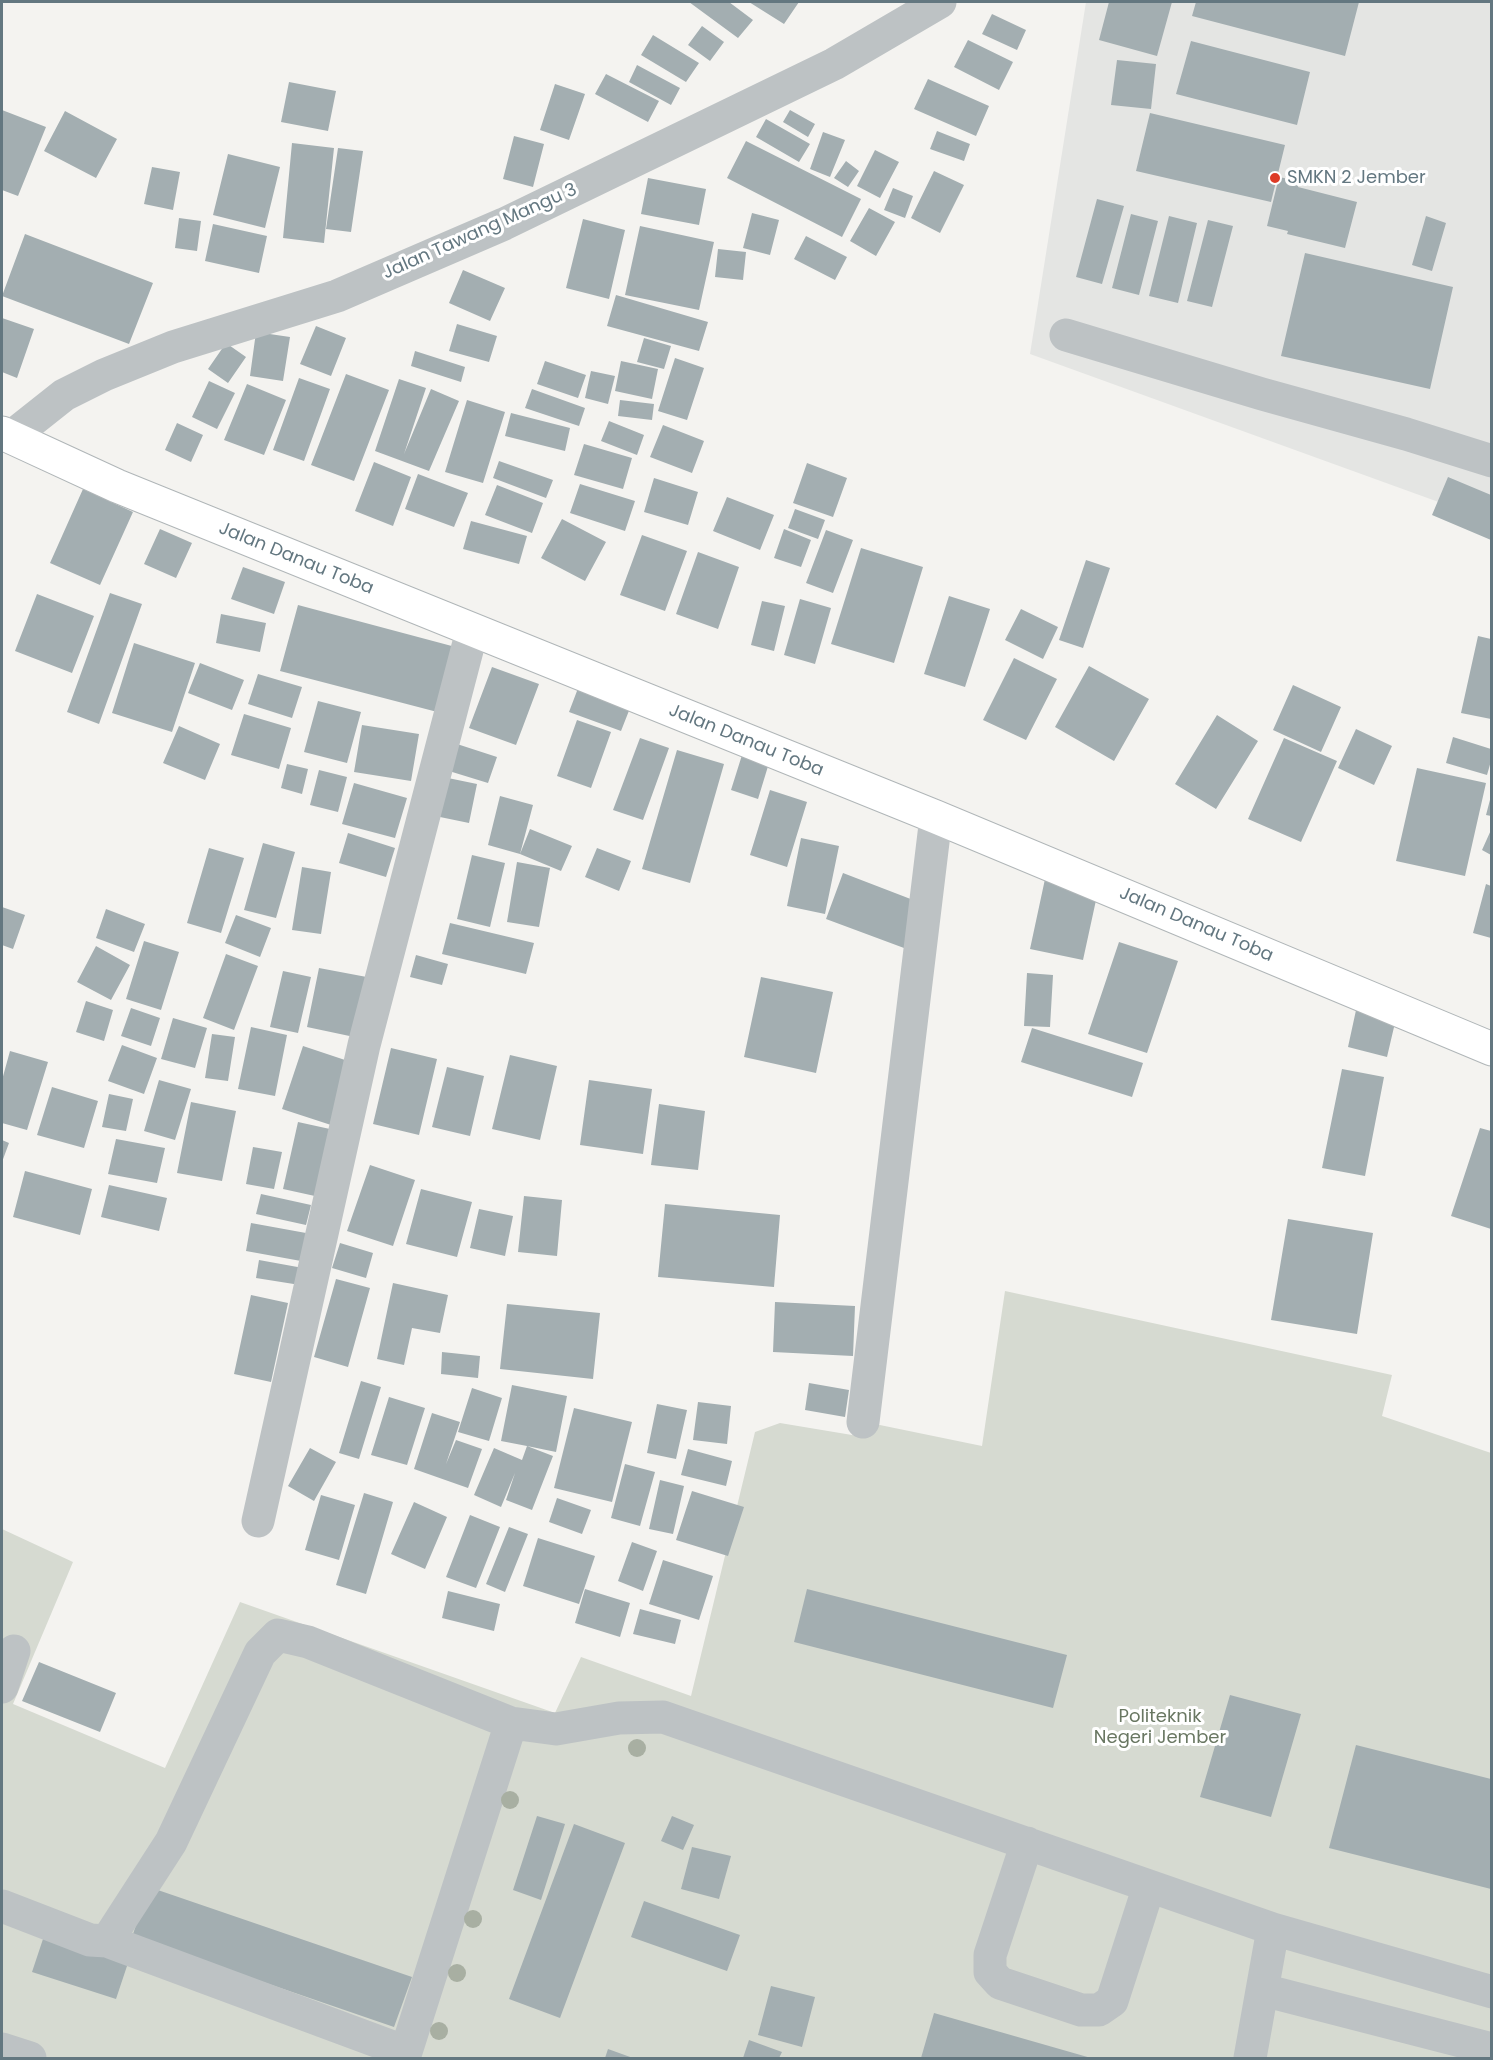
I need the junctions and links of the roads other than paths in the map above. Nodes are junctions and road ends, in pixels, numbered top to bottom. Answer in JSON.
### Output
{"nodes":[{"id":1,"x":940,"y":2,"type":"edge"},
{"id":2,"x":1066,"y":335,"type":"dead end"},
{"id":3,"x":6,"y":435,"type":"edge"},
{"id":4,"x":1491,"y":461,"type":"edge"},
{"id":5,"x":471,"y":630,"type":"junction"},
{"id":6,"x":936,"y":817,"type":"junction"},
{"id":7,"x":1491,"y":1049,"type":"edge"},
{"id":8,"x":863,"y":1422,"type":"dead end"},
{"id":9,"x":258,"y":1521,"type":"dead end"},
{"id":10,"x":14,"y":1651,"type":"dead end"},
{"id":11,"x":2,"y":1687,"type":"edge"},
{"id":12,"x":511,"y":1723,"type":"junction"},
{"id":13,"x":1027,"y":1843,"type":"junction"},
{"id":14,"x":1149,"y":1886,"type":"junction"},
{"id":15,"x":2,"y":1906,"type":"edge"},
{"id":16,"x":1273,"y":1929,"type":"junction"},
{"id":17,"x":107,"y":1941,"type":"junction"},
{"id":18,"x":1263,"y":1990,"type":"junction"},
{"id":19,"x":1491,"y":1992,"type":"edge"},
{"id":20,"x":2,"y":2049,"type":"edge"},
{"id":21,"x":1491,"y":2049,"type":"edge"},
{"id":22,"x":405,"y":2055,"type":"edge"},
{"id":23,"x":30,"y":2058,"type":"edge"},
{"id":24,"x":1250,"y":2058,"type":"edge"}],
"edges":[{"from":1,"to":3,"type":"street","name":"Jalan Tawang Mangu 3"},
{"from":2,"to":4,"type":"street"},
{"from":3,"to":5,"type":"main road","name":"Jalan Danau Toba"},
{"from":5,"to":6,"type":"main road","name":"Jalan Danau Toba"},
{"from":5,"to":9,"type":"street"},
{"from":6,"to":7,"type":"main road","name":"Jalan Danau Toba"},
{"from":6,"to":8,"type":"street"},
{"from":10,"to":11,"type":"street"},
{"from":12,"to":13,"type":"street"},
{"from":12,"to":17,"type":"street"},
{"from":12,"to":22,"type":"street"},
{"from":13,"to":14,"type":"street"},
{"from":13,"to":14,"type":"street"},
{"from":14,"to":16,"type":"street"},
{"from":15,"to":17,"type":"street"},
{"from":16,"to":18,"type":"street"},
{"from":16,"to":19,"type":"street"},
{"from":17,"to":22,"type":"street"},
{"from":18,"to":21,"type":"street"},
{"from":18,"to":24,"type":"street"},
{"from":20,"to":23,"type":"street"}]}
